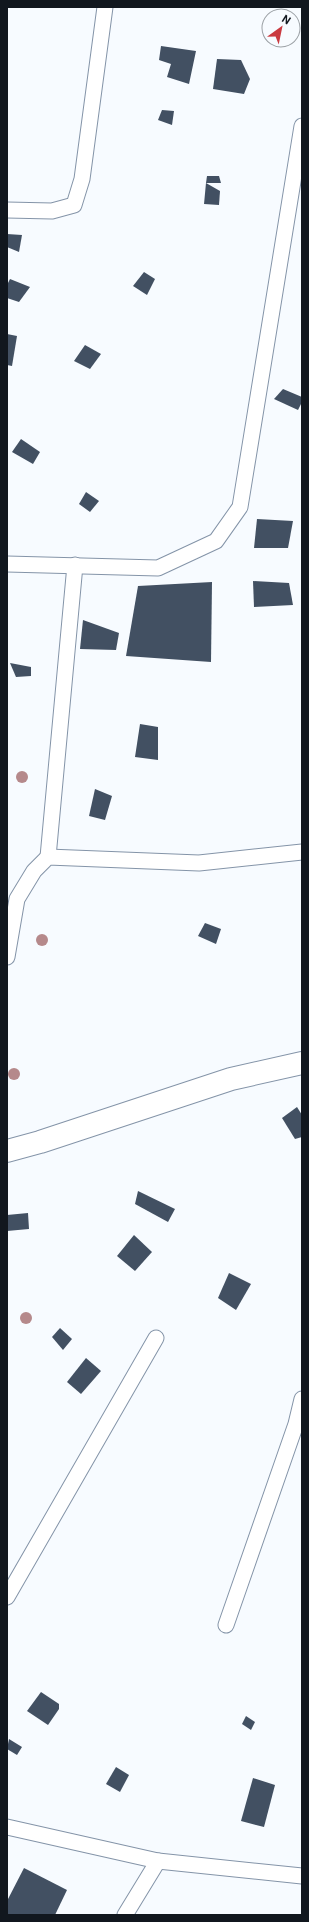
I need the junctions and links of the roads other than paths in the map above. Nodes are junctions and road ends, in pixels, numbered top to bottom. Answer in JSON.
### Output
{"nodes":[{"id":1,"x":106,"y":7,"type":"edge"},
{"id":2,"x":302,"y":126,"type":"edge"},
{"id":3,"x":7,"y":210,"type":"edge"},
{"id":4,"x":7,"y":564,"type":"edge"},
{"id":5,"x":75,"y":565,"type":"junction"},
{"id":6,"x":302,"y":852,"type":"edge"},
{"id":7,"x":48,"y":857,"type":"junction"},
{"id":8,"x":7,"y":957,"type":"edge"},
{"id":9,"x":302,"y":1063,"type":"edge"},
{"id":10,"x":7,"y":1151,"type":"edge"},
{"id":11,"x":156,"y":1338,"type":"dead end"},
{"id":12,"x":302,"y":1399,"type":"edge"},
{"id":13,"x":7,"y":1597,"type":"edge"},
{"id":14,"x":226,"y":1625,"type":"dead end"},
{"id":15,"x":7,"y":1827,"type":"edge"},
{"id":16,"x":158,"y":1861,"type":"junction"},
{"id":17,"x":302,"y":1876,"type":"edge"},
{"id":18,"x":125,"y":1915,"type":"edge"}],
"edges":[{"from":1,"to":3,"type":"lane"},
{"from":2,"to":5,"type":"lane"},
{"from":4,"to":5,"type":"lane"},
{"from":5,"to":7,"type":"lane"},
{"from":6,"to":7,"type":"lane"},
{"from":7,"to":8,"type":"lane"},
{"from":9,"to":10,"type":"street"},
{"from":11,"to":13,"type":"lane"},
{"from":12,"to":14,"type":"lane"},
{"from":15,"to":16,"type":"lane"},
{"from":16,"to":17,"type":"lane"},
{"from":16,"to":18,"type":"lane"}]}
